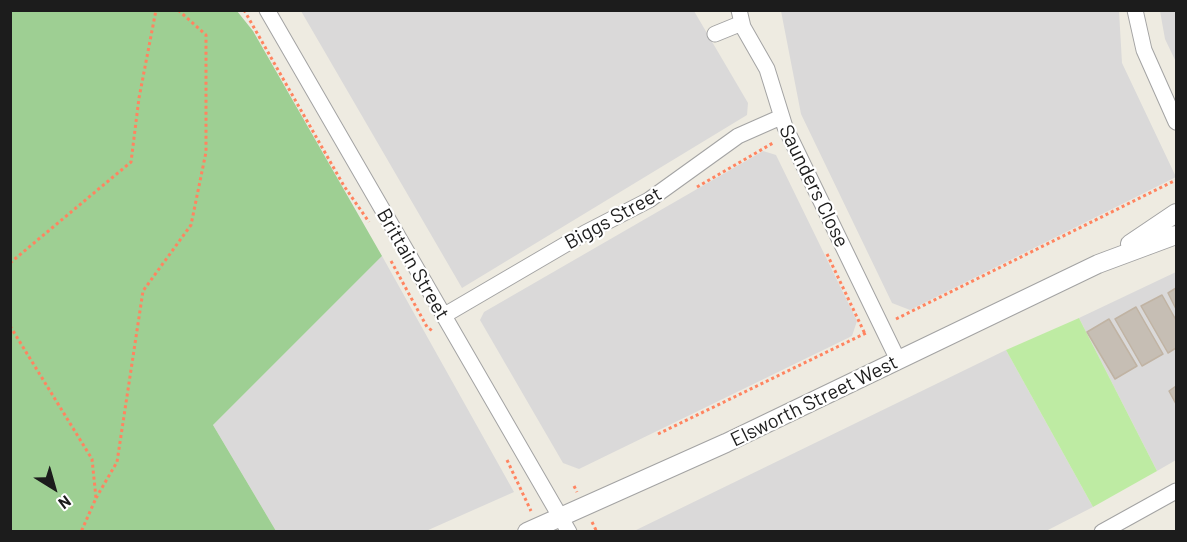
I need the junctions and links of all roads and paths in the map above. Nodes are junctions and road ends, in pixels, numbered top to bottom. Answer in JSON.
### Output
{"nodes":[{"id":1,"x":156,"y":10,"type":"edge"},
{"id":2,"x":178,"y":10,"type":"edge"},
{"id":3,"x":244,"y":10,"type":"edge"},
{"id":4,"x":267,"y":10,"type":"edge"},
{"id":5,"x":1135,"y":10,"type":"edge"},
{"id":6,"x":740,"y":17,"type":"edge"},
{"id":7,"x":715,"y":34,"type":"dead end"},
{"id":8,"x":780,"y":117,"type":"junction"},
{"id":9,"x":1176,"y":122,"type":"edge"},
{"id":10,"x":1176,"y":180,"type":"edge"},
{"id":11,"x":1176,"y":213,"type":"edge"},
{"id":12,"x":372,"y":226,"type":"dead end"},
{"id":13,"x":1176,"y":235,"type":"edge"},
{"id":14,"x":388,"y":255,"type":"dead end"},
{"id":15,"x":10,"y":263,"type":"edge"},
{"id":16,"x":1098,"y":264,"type":"junction"},
{"id":17,"x":442,"y":316,"type":"junction"},
{"id":18,"x":10,"y":326,"type":"edge"},
{"id":19,"x":881,"y":326,"type":"junction"},
{"id":20,"x":427,"y":327,"type":"dead end"},
{"id":21,"x":898,"y":360,"type":"junction"},
{"id":22,"x":658,"y":434,"type":"dead end"},
{"id":23,"x":1176,"y":491,"type":"edge"},
{"id":24,"x":96,"y":498,"type":"junction"},
{"id":25,"x":565,"y":524,"type":"edge"},
{"id":26,"x":81,"y":531,"type":"edge"},
{"id":27,"x":527,"y":531,"type":"edge"},
{"id":28,"x":1102,"y":531,"type":"edge"}],
"edges":[{"from":1,"to":15,"type":"path"},
{"from":2,"to":24,"type":"path"},
{"from":3,"to":12,"type":"path"},
{"from":4,"to":17,"type":"street","name":"Brittain Street"},
{"from":5,"to":9,"type":"street"},
{"from":6,"to":7,"type":"street"},
{"from":6,"to":8,"type":"street","name":"Saunders Close"},
{"from":8,"to":17,"type":"street","name":"Biggs Street"},
{"from":8,"to":19,"type":"street","name":"Saunders Close"},
{"from":10,"to":19,"type":"path"},
{"from":11,"to":16,"type":"street","name":"Elsworth Street West"},
{"from":13,"to":16,"type":"street","name":"Elsworth Street West"},
{"from":14,"to":20,"type":"path"},
{"from":16,"to":21,"type":"street","name":"Elsworth Street West"},
{"from":17,"to":25,"type":"street","name":"Brittain Street"},
{"from":18,"to":24,"type":"path"},
{"from":19,"to":21,"type":"street","name":"Saunders Close"},
{"from":19,"to":22,"type":"path"},
{"from":21,"to":25,"type":"street","name":"Elsworth Street West"},
{"from":23,"to":28,"type":"street"},
{"from":24,"to":26,"type":"path"},
{"from":25,"to":27,"type":"street","name":"Elsworth Street West"}]}
